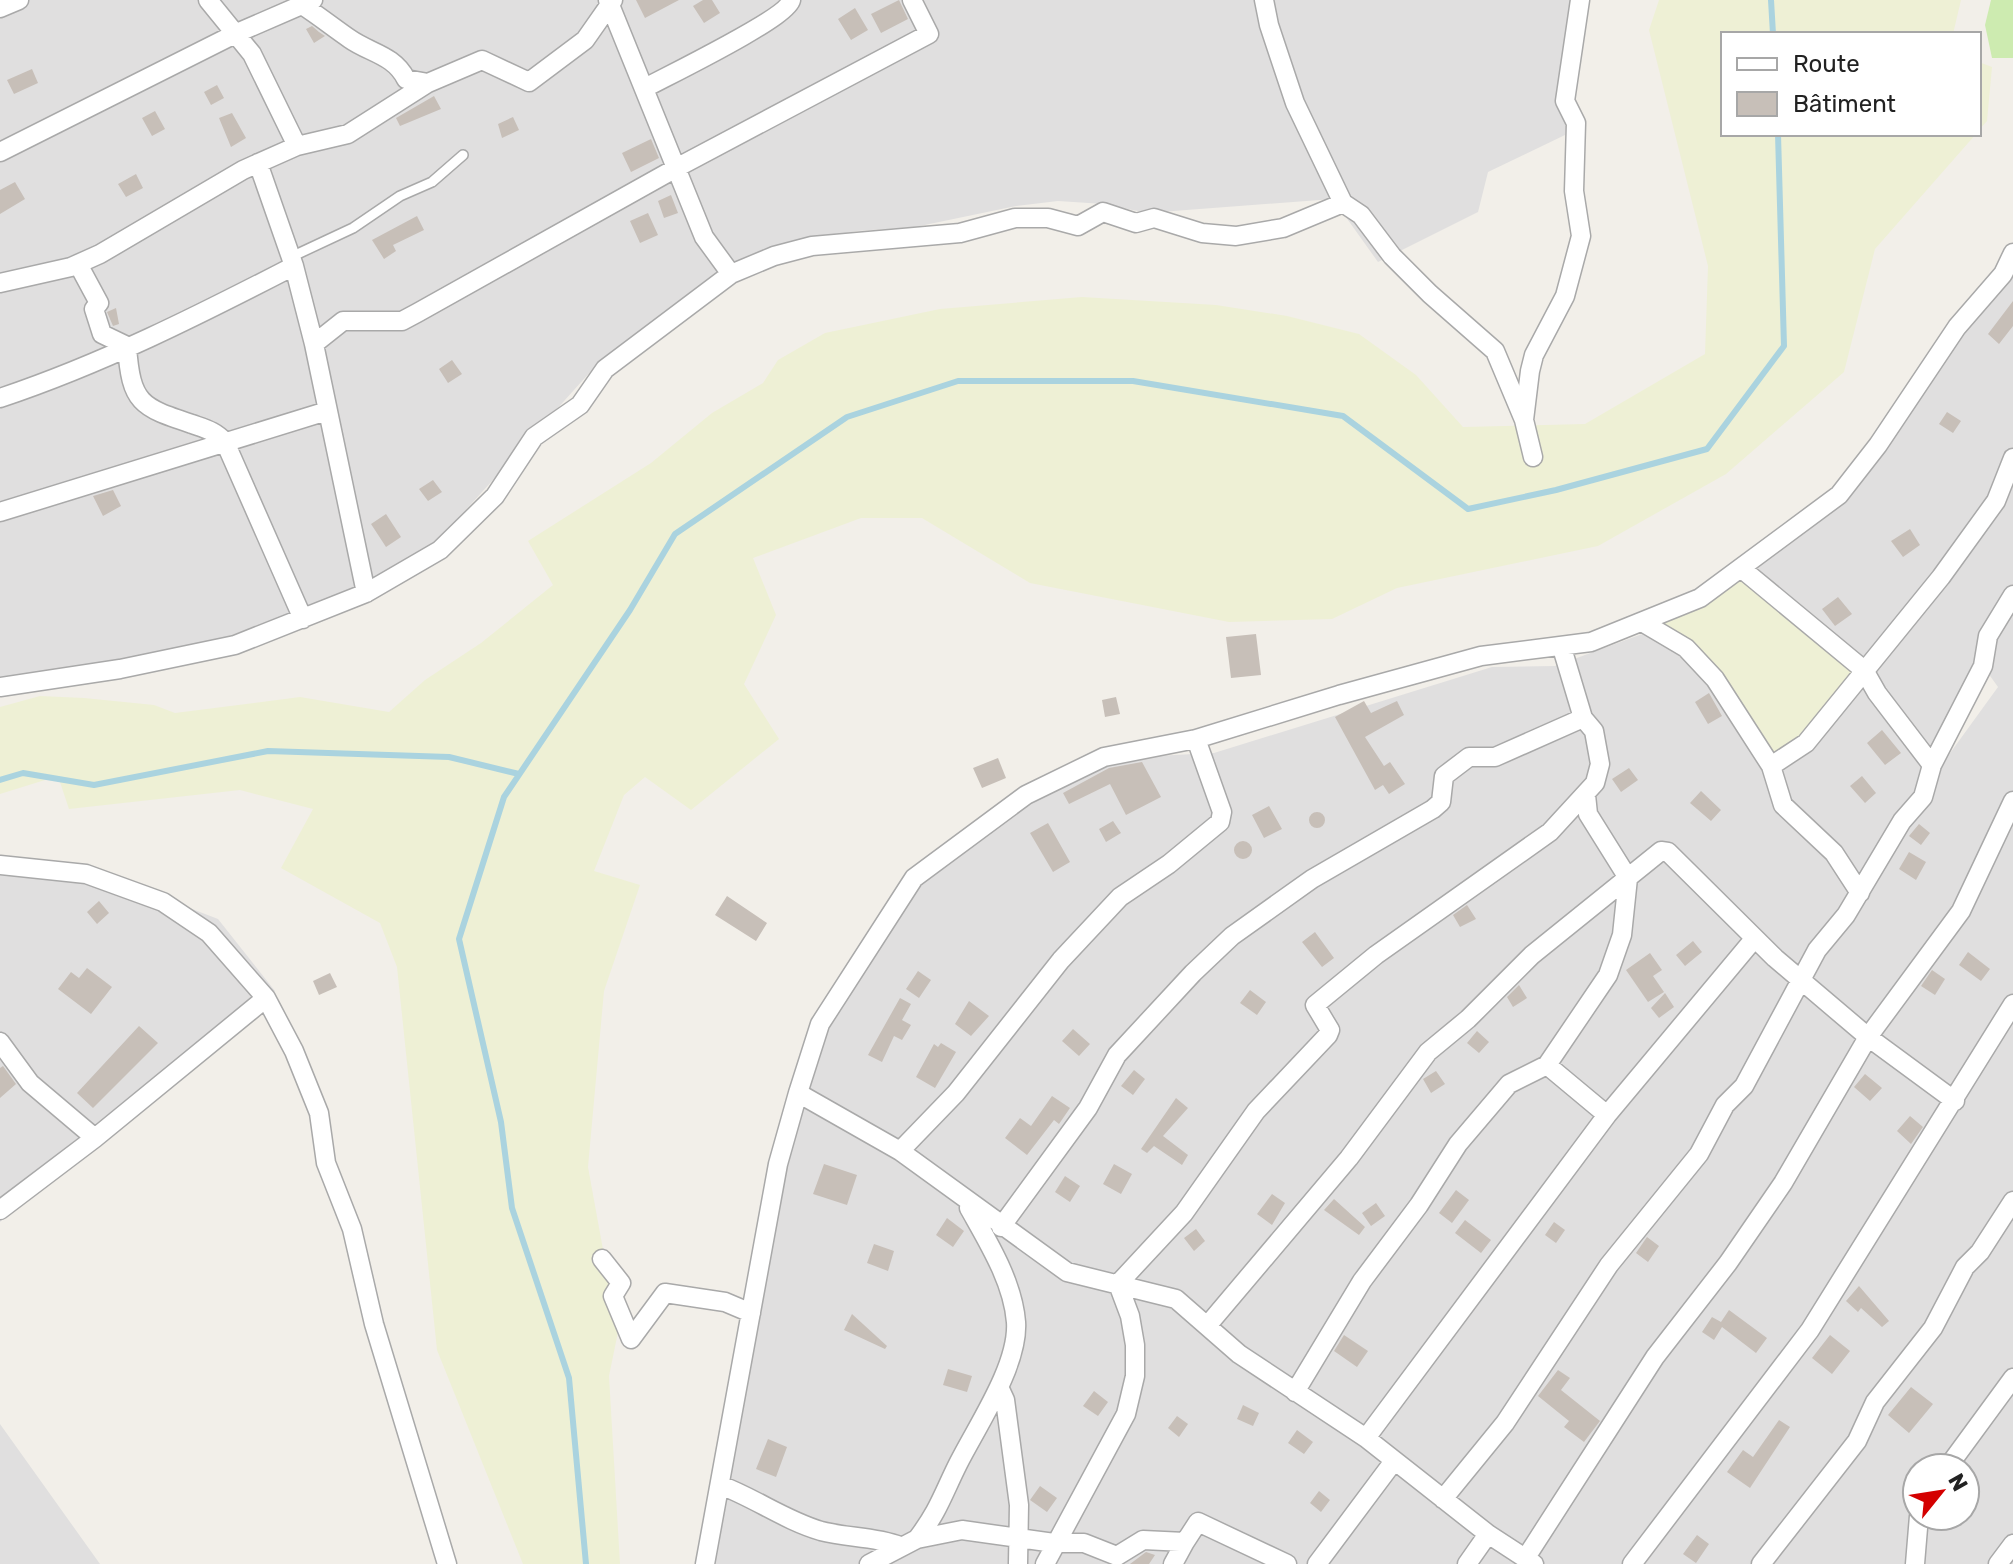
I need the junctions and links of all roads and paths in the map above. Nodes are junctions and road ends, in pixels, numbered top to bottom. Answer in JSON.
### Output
{"nodes":[{"id":1,"x":19,"y":0,"type":"edge"},
{"id":2,"x":208,"y":0,"type":"edge"},
{"id":3,"x":791,"y":0,"type":"edge"},
{"id":4,"x":912,"y":0,"type":"edge"},
{"id":5,"x":1264,"y":0,"type":"edge"},
{"id":6,"x":1580,"y":0,"type":"edge"},
{"id":7,"x":610,"y":1,"type":"edge"},
{"id":8,"x":308,"y":3,"type":"edge"},
{"id":9,"x":0,"y":8,"type":"edge"},
{"id":10,"x":237,"y":33,"type":"junction"},
{"id":11,"x":428,"y":83,"type":"junction"},
{"id":12,"x":645,"y":88,"type":"junction"},
{"id":13,"x":297,"y":146,"type":"junction"},
{"id":14,"x":0,"y":152,"type":"edge"},
{"id":15,"x":463,"y":155,"type":"dead end"},
{"id":16,"x":258,"y":163,"type":"junction"},
{"id":17,"x":678,"y":167,"type":"junction"},
{"id":18,"x":1343,"y":203,"type":"junction"},
{"id":19,"x":2013,"y":253,"type":"edge"},
{"id":20,"x":293,"y":262,"type":"junction"},
{"id":21,"x":78,"y":264,"type":"junction"},
{"id":22,"x":0,"y":270,"type":"edge"},
{"id":23,"x":731,"y":274,"type":"junction"},
{"id":24,"x":8,"y":282,"type":"edge"},
{"id":25,"x":314,"y":344,"type":"junction"},
{"id":26,"x":127,"y":346,"type":"junction"},
{"id":27,"x":0,"y":398,"type":"edge"},
{"id":28,"x":327,"y":411,"type":"junction"},
{"id":29,"x":1524,"y":420,"type":"junction"},
{"id":30,"x":225,"y":442,"type":"junction"},
{"id":31,"x":1533,"y":457,"type":"dead end"},
{"id":32,"x":2013,"y":458,"type":"edge"},
{"id":33,"x":0,"y":512,"type":"edge"},
{"id":34,"x":1742,"y":569,"type":"junction"},
{"id":35,"x":366,"y":593,"type":"junction"},
{"id":36,"x":2013,"y":595,"type":"edge"},
{"id":37,"x":303,"y":619,"type":"junction"},
{"id":38,"x":1642,"y":622,"type":"junction"},
{"id":39,"x":1562,"y":648,"type":"junction"},
{"id":40,"x":1864,"y":670,"type":"junction"},
{"id":41,"x":0,"y":687,"type":"edge"},
{"id":42,"x":1583,"y":718,"type":"junction"},
{"id":43,"x":1196,"y":739,"type":"junction"},
{"id":44,"x":1932,"y":765,"type":"junction"},
{"id":45,"x":1771,"y":766,"type":"junction"},
{"id":46,"x":1586,"y":795,"type":"junction"},
{"id":47,"x":2013,"y":801,"type":"edge"},
{"id":48,"x":0,"y":865,"type":"edge"},
{"id":49,"x":1628,"y":878,"type":"junction"},
{"id":50,"x":1860,"y":893,"type":"junction"},
{"id":51,"x":1754,"y":939,"type":"junction"},
{"id":52,"x":1801,"y":979,"type":"junction"},
{"id":53,"x":266,"y":998,"type":"junction"},
{"id":54,"x":2013,"y":1004,"type":"edge"},
{"id":55,"x":1868,"y":1037,"type":"junction"},
{"id":56,"x":0,"y":1042,"type":"edge"},
{"id":57,"x":1547,"y":1065,"type":"junction"},
{"id":58,"x":798,"y":1093,"type":"junction"},
{"id":59,"x":1955,"y":1101,"type":"junction"},
{"id":60,"x":1607,"y":1115,"type":"junction"},
{"id":61,"x":95,"y":1138,"type":"junction"},
{"id":62,"x":900,"y":1151,"type":"junction"},
{"id":63,"x":964,"y":1199,"type":"junction"},
{"id":64,"x":2013,"y":1201,"type":"edge"},
{"id":65,"x":0,"y":1210,"type":"edge"},
{"id":66,"x":1001,"y":1227,"type":"junction"},
{"id":67,"x":602,"y":1259,"type":"dead end"},
{"id":68,"x":1118,"y":1284,"type":"junction"},
{"id":69,"x":751,"y":1313,"type":"junction"},
{"id":70,"x":1207,"y":1326,"type":"junction"},
{"id":71,"x":2013,"y":1378,"type":"edge"},
{"id":72,"x":999,"y":1387,"type":"junction"},
{"id":73,"x":1295,"y":1392,"type":"junction"},
{"id":74,"x":1366,"y":1438,"type":"junction"},
{"id":75,"x":1959,"y":1452,"type":"edge"},
{"id":76,"x":1394,"y":1461,"type":"junction"},
{"id":77,"x":720,"y":1485,"type":"junction"},
{"id":78,"x":1443,"y":1499,"type":"junction"},
{"id":79,"x":1918,"y":1532,"type":"edge"},
{"id":80,"x":1488,"y":1534,"type":"junction"},
{"id":81,"x":1018,"y":1537,"type":"junction"},
{"id":82,"x":908,"y":1542,"type":"junction"},
{"id":83,"x":1185,"y":1542,"type":"junction"},
{"id":84,"x":1054,"y":1543,"type":"junction"},
{"id":85,"x":2013,"y":1544,"type":"edge"},
{"id":86,"x":1530,"y":1561,"type":"edge"},
{"id":87,"x":447,"y":1564,"type":"edge"},
{"id":88,"x":705,"y":1564,"type":"edge"},
{"id":89,"x":869,"y":1564,"type":"edge"},
{"id":90,"x":1018,"y":1564,"type":"edge"},
{"id":91,"x":1045,"y":1564,"type":"edge"},
{"id":92,"x":1173,"y":1564,"type":"edge"},
{"id":93,"x":1287,"y":1564,"type":"edge"},
{"id":94,"x":1317,"y":1564,"type":"edge"},
{"id":95,"x":1467,"y":1564,"type":"edge"},
{"id":96,"x":1632,"y":1564,"type":"edge"},
{"id":97,"x":1761,"y":1564,"type":"edge"},
{"id":98,"x":1915,"y":1564,"type":"edge"},
{"id":99,"x":1998,"y":1564,"type":"edge"}],
"edges":[{"from":1,"to":9,"type":"street"},
{"from":2,"to":10,"type":"street"},
{"from":3,"to":12,"type":"street"},
{"from":4,"to":17,"type":"street"},
{"from":5,"to":18,"type":"street"},
{"from":6,"to":29,"type":"street"},
{"from":7,"to":11,"type":"street"},
{"from":7,"to":12,"type":"street"},
{"from":8,"to":10,"type":"street"},
{"from":8,"to":11,"type":"street"},
{"from":10,"to":13,"type":"street"},
{"from":10,"to":14,"type":"street"},
{"from":11,"to":13,"type":"street"},
{"from":12,"to":17,"type":"street"},
{"from":13,"to":16,"type":"street"},
{"from":15,"to":20,"type":"lane"},
{"from":16,"to":20,"type":"street"},
{"from":16,"to":21,"type":"street"},
{"from":17,"to":23,"type":"street"},
{"from":17,"to":25,"type":"street"},
{"from":18,"to":23,"type":"street"},
{"from":18,"to":29,"type":"street"},
{"from":19,"to":34,"type":"street"},
{"from":20,"to":25,"type":"street"},
{"from":20,"to":26,"type":"street"},
{"from":21,"to":24,"type":"street"},
{"from":21,"to":26,"type":"street"},
{"from":22,"to":24,"type":"street"},
{"from":23,"to":35,"type":"street"},
{"from":25,"to":28,"type":"street"},
{"from":26,"to":27,"type":"street"},
{"from":26,"to":30,"type":"street"},
{"from":28,"to":30,"type":"street"},
{"from":28,"to":35,"type":"street"},
{"from":29,"to":31,"type":"street"},
{"from":30,"to":33,"type":"street"},
{"from":30,"to":37,"type":"street"},
{"from":32,"to":40,"type":"street"},
{"from":34,"to":38,"type":"street"},
{"from":34,"to":40,"type":"street"},
{"from":35,"to":37,"type":"street"},
{"from":36,"to":44,"type":"street"},
{"from":37,"to":41,"type":"street"},
{"from":38,"to":39,"type":"street"},
{"from":38,"to":45,"type":"street"},
{"from":39,"to":42,"type":"street"},
{"from":39,"to":43,"type":"street"},
{"from":40,"to":44,"type":"street"},
{"from":40,"to":45,"type":"street"},
{"from":42,"to":46,"type":"street"},
{"from":42,"to":66,"type":"street"},
{"from":43,"to":58,"type":"street"},
{"from":43,"to":62,"type":"street"},
{"from":44,"to":50,"type":"street"},
{"from":45,"to":50,"type":"street"},
{"from":46,"to":49,"type":"street"},
{"from":46,"to":68,"type":"street"},
{"from":47,"to":55,"type":"street"},
{"from":48,"to":53,"type":"street"},
{"from":49,"to":51,"type":"street"},
{"from":49,"to":57,"type":"street"},
{"from":49,"to":70,"type":"street"},
{"from":50,"to":52,"type":"street"},
{"from":51,"to":52,"type":"street"},
{"from":51,"to":60,"type":"street"},
{"from":52,"to":55,"type":"street"},
{"from":52,"to":78,"type":"street"},
{"from":53,"to":61,"type":"street"},
{"from":53,"to":87,"type":"street"},
{"from":54,"to":59,"type":"street"},
{"from":55,"to":59,"type":"street"},
{"from":55,"to":86,"type":"street"},
{"from":56,"to":61,"type":"street"},
{"from":57,"to":60,"type":"street"},
{"from":57,"to":73,"type":"street"},
{"from":58,"to":62,"type":"street"},
{"from":58,"to":69,"type":"street"},
{"from":59,"to":96,"type":"street"},
{"from":60,"to":74,"type":"street"},
{"from":61,"to":65,"type":"street"},
{"from":62,"to":63,"type":"street"},
{"from":63,"to":66,"type":"street"},
{"from":63,"to":72,"type":"street"},
{"from":64,"to":97,"type":"street"},
{"from":66,"to":68,"type":"street"},
{"from":67,"to":69,"type":"street"},
{"from":68,"to":70,"type":"street"},
{"from":68,"to":84,"type":"street"},
{"from":69,"to":77,"type":"street"},
{"from":70,"to":73,"type":"street"},
{"from":71,"to":75,"type":"street"},
{"from":72,"to":81,"type":"street"},
{"from":72,"to":82,"type":"street"},
{"from":73,"to":74,"type":"street"},
{"from":74,"to":76,"type":"street"},
{"from":76,"to":78,"type":"street"},
{"from":76,"to":94,"type":"street"},
{"from":77,"to":82,"type":"street"},
{"from":77,"to":88,"type":"street"},
{"from":78,"to":80,"type":"street"},
{"from":79,"to":98,"type":"street"},
{"from":80,"to":86,"type":"street"},
{"from":80,"to":95,"type":"street"},
{"from":81,"to":82,"type":"street"},
{"from":81,"to":84,"type":"street"},
{"from":81,"to":90,"type":"street"},
{"from":82,"to":89,"type":"street"},
{"from":83,"to":84,"type":"street"},
{"from":83,"to":92,"type":"street"},
{"from":83,"to":93,"type":"street"},
{"from":84,"to":91,"type":"street"},
{"from":85,"to":99,"type":"street"}]}
